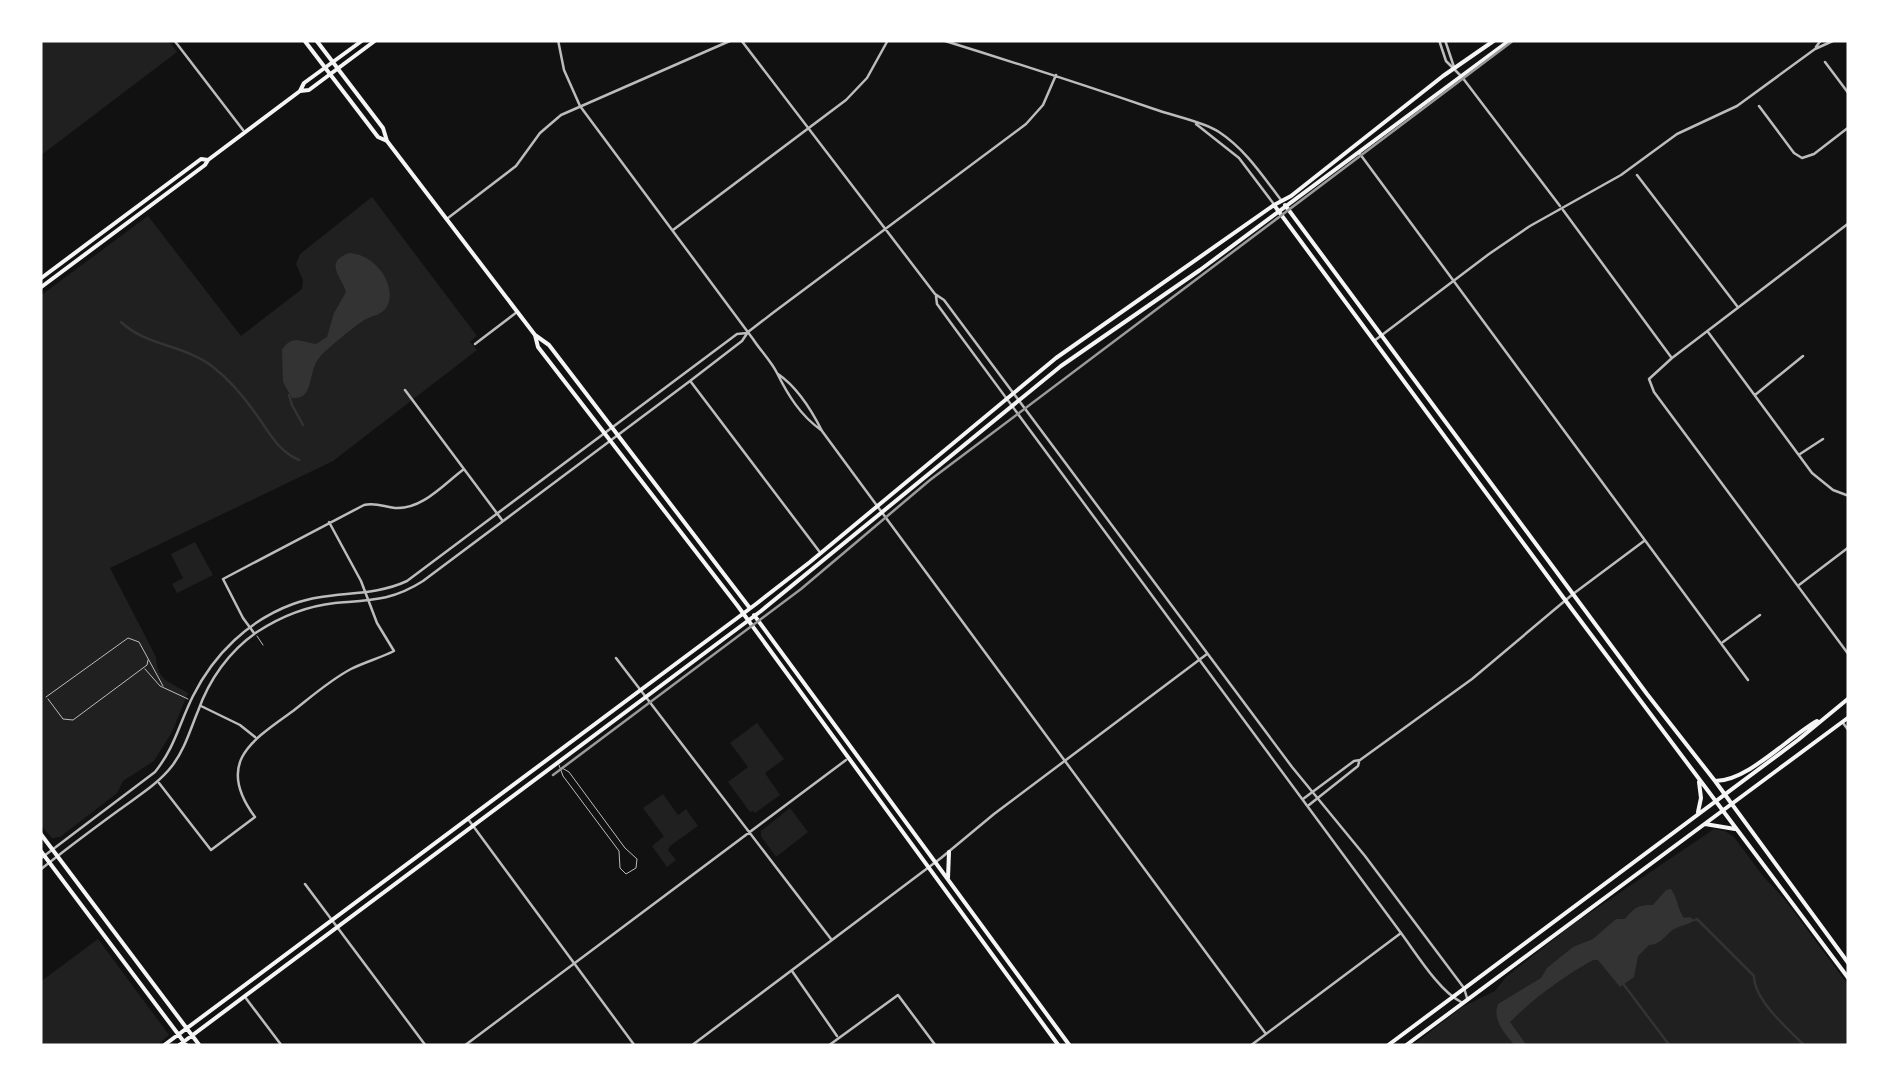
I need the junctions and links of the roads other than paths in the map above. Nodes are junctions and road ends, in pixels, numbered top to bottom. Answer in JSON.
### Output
{"nodes":[{"id":1,"x":174,"y":40,"type":"edge"},
{"id":2,"x":304,"y":40,"type":"edge"},
{"id":3,"x":316,"y":40,"type":"edge"},
{"id":4,"x":363,"y":40,"type":"edge"},
{"id":5,"x":376,"y":40,"type":"edge"},
{"id":6,"x":558,"y":40,"type":"edge"},
{"id":7,"x":732,"y":40,"type":"edge"},
{"id":8,"x":742,"y":40,"type":"edge"},
{"id":9,"x":888,"y":40,"type":"edge"},
{"id":10,"x":942,"y":40,"type":"edge"},
{"id":11,"x":1442,"y":40,"type":"edge"},
{"id":12,"x":1495,"y":40,"type":"edge"},
{"id":13,"x":1510,"y":40,"type":"edge"},
{"id":14,"x":1809,"y":40,"type":"edge"},
{"id":15,"x":1821,"y":40,"type":"edge"},
{"id":16,"x":1835,"y":40,"type":"edge"},
{"id":17,"x":1815,"y":48,"type":"junction"},
{"id":18,"x":333,"y":62,"type":"junction"},
{"id":19,"x":1825,"y":62,"type":"dead end"},
{"id":20,"x":325,"y":68,"type":"junction"},
{"id":21,"x":338,"y":68,"type":"junction"},
{"id":22,"x":1454,"y":68,"type":"junction"},
{"id":23,"x":330,"y":74,"type":"junction"},
{"id":24,"x":1056,"y":76,"type":"junction"},
{"id":25,"x":1462,"y":77,"type":"junction"},
{"id":26,"x":300,"y":90,"type":"junction"},
{"id":27,"x":1849,"y":94,"type":"edge"},
{"id":28,"x":580,"y":106,"type":"junction"},
{"id":29,"x":1759,"y":106,"type":"dead end"},
{"id":30,"x":1194,"y":122,"type":"junction"},
{"id":31,"x":1849,"y":127,"type":"edge"},
{"id":32,"x":810,"y":128,"type":"junction"},
{"id":33,"x":244,"y":132,"type":"junction"},
{"id":34,"x":387,"y":141,"type":"junction"},
{"id":35,"x":1360,"y":154,"type":"junction"},
{"id":36,"x":208,"y":160,"type":"junction"},
{"id":37,"x":1637,"y":174,"type":"dead end"},
{"id":38,"x":1282,"y":201,"type":"junction"},
{"id":39,"x":1274,"y":205,"type":"junction"},
{"id":40,"x":1286,"y":207,"type":"junction"},
{"id":41,"x":1561,"y":208,"type":"junction"},
{"id":42,"x":1279,"y":212,"type":"junction"},
{"id":43,"x":446,"y":218,"type":"junction"},
{"id":44,"x":1849,"y":223,"type":"edge"},
{"id":45,"x":886,"y":228,"type":"junction"},
{"id":46,"x":672,"y":230,"type":"junction"},
{"id":47,"x":40,"y":279,"type":"edge"},
{"id":48,"x":1454,"y":280,"type":"junction"},
{"id":49,"x":40,"y":288,"type":"edge"},
{"id":50,"x":935,"y":294,"type":"junction"},
{"id":51,"x":1738,"y":307,"type":"junction"},
{"id":52,"x":518,"y":312,"type":"junction"},
{"id":53,"x":1707,"y":331,"type":"junction"},
{"id":54,"x":748,"y":332,"type":"junction"},
{"id":55,"x":535,"y":335,"type":"junction"},
{"id":56,"x":1382,"y":335,"type":"junction"},
{"id":57,"x":1374,"y":341,"type":"junction"},
{"id":58,"x":474,"y":344,"type":"dead end"},
{"id":59,"x":1803,"y":356,"type":"dead end"},
{"id":60,"x":1672,"y":358,"type":"junction"},
{"id":61,"x":690,"y":381,"type":"junction"},
{"id":62,"x":405,"y":390,"type":"dead end"},
{"id":63,"x":1013,"y":392,"type":"junction"},
{"id":64,"x":1755,"y":394,"type":"junction"},
{"id":65,"x":1006,"y":398,"type":"junction"},
{"id":66,"x":1020,"y":401,"type":"junction"},
{"id":67,"x":1013,"y":406,"type":"junction"},
{"id":68,"x":612,"y":428,"type":"junction"},
{"id":69,"x":604,"y":434,"type":"junction"},
{"id":70,"x":617,"y":436,"type":"junction"},
{"id":71,"x":1823,"y":439,"type":"dead end"},
{"id":72,"x":610,"y":441,"type":"junction"},
{"id":73,"x":1799,"y":455,"type":"junction"},
{"id":74,"x":464,"y":469,"type":"junction"},
{"id":75,"x":1849,"y":496,"type":"edge"},
{"id":76,"x":877,"y":505,"type":"junction"},
{"id":77,"x":882,"y":512,"type":"junction"},
{"id":78,"x":498,"y":515,"type":"junction"},
{"id":79,"x":503,"y":521,"type":"junction"},
{"id":80,"x":329,"y":522,"type":"junction"},
{"id":81,"x":1646,"y":540,"type":"junction"},
{"id":82,"x":1849,"y":547,"type":"edge"},
{"id":83,"x":820,"y":553,"type":"junction"},
{"id":84,"x":1798,"y":586,"type":"junction"},
{"id":85,"x":365,"y":592,"type":"junction"},
{"id":86,"x":1573,"y":594,"type":"junction"},
{"id":87,"x":1566,"y":601,"type":"junction"},
{"id":88,"x":368,"y":602,"type":"junction"},
{"id":89,"x":750,"y":608,"type":"junction"},
{"id":90,"x":743,"y":614,"type":"junction"},
{"id":91,"x":1760,"y":614,"type":"dead end"},
{"id":92,"x":754,"y":616,"type":"junction"},
{"id":93,"x":747,"y":621,"type":"junction"},
{"id":94,"x":250,"y":627,"type":"junction"},
{"id":95,"x":255,"y":634,"type":"junction"},
{"id":96,"x":1722,"y":643,"type":"junction"},
{"id":97,"x":263,"y":645,"type":"dead end"},
{"id":98,"x":1207,"y":654,"type":"junction"},
{"id":99,"x":1849,"y":654,"type":"edge"},
{"id":100,"x":147,"y":657,"type":"junction"},
{"id":101,"x":616,"y":658,"type":"dead end"},
{"id":102,"x":1199,"y":660,"type":"junction"},
{"id":103,"x":143,"y":668,"type":"junction"},
{"id":104,"x":1748,"y":680,"type":"dead end"},
{"id":105,"x":163,"y":686,"type":"junction"},
{"id":106,"x":40,"y":689,"type":"edge"},
{"id":107,"x":640,"y":689,"type":"junction"},
{"id":108,"x":646,"y":696,"type":"junction"},
{"id":109,"x":46,"y":697,"type":"junction"},
{"id":110,"x":1849,"y":698,"type":"edge"},
{"id":111,"x":191,"y":701,"type":"junction"},
{"id":112,"x":200,"y":705,"type":"junction"},
{"id":113,"x":1849,"y":717,"type":"edge"},
{"id":114,"x":1823,"y":718,"type":"junction"},
{"id":115,"x":1842,"y":722,"type":"junction"},
{"id":116,"x":1849,"y":731,"type":"edge"},
{"id":117,"x":256,"y":738,"type":"junction"},
{"id":118,"x":553,"y":756,"type":"junction"},
{"id":119,"x":848,"y":759,"type":"junction"},
{"id":120,"x":1065,"y":760,"type":"junction"},
{"id":121,"x":1360,"y":760,"type":"junction"},
{"id":122,"x":558,"y":762,"type":"junction"},
{"id":123,"x":562,"y":768,"type":"junction"},
{"id":124,"x":1698,"y":778,"type":"junction"},
{"id":125,"x":158,"y":781,"type":"junction"},
{"id":126,"x":1715,"y":781,"type":"junction"},
{"id":127,"x":1312,"y":792,"type":"junction"},
{"id":128,"x":1724,"y":794,"type":"junction"},
{"id":129,"x":1317,"y":798,"type":"junction"},
{"id":130,"x":1303,"y":799,"type":"junction"},
{"id":131,"x":1715,"y":801,"type":"junction"},
{"id":132,"x":1732,"y":804,"type":"junction"},
{"id":133,"x":1307,"y":806,"type":"junction"},
{"id":134,"x":1723,"y":811,"type":"junction"},
{"id":135,"x":1698,"y":813,"type":"junction"},
{"id":136,"x":468,"y":819,"type":"junction"},
{"id":137,"x":1706,"y":824,"type":"junction"},
{"id":138,"x":474,"y":826,"type":"junction"},
{"id":139,"x":1736,"y":830,"type":"junction"},
{"id":140,"x":750,"y":832,"type":"junction"},
{"id":141,"x":40,"y":833,"type":"edge"},
{"id":142,"x":40,"y":850,"type":"edge"},
{"id":143,"x":53,"y":850,"type":"junction"},
{"id":144,"x":949,"y":852,"type":"junction"},
{"id":145,"x":57,"y":856,"type":"junction"},
{"id":146,"x":42,"y":858,"type":"edge"},
{"id":147,"x":49,"y":862,"type":"junction"},
{"id":148,"x":936,"y":862,"type":"junction"},
{"id":149,"x":928,"y":867,"type":"junction"},
{"id":150,"x":40,"y":870,"type":"edge"},
{"id":151,"x":948,"y":878,"type":"junction"},
{"id":152,"x":306,"y":884,"type":"dead end"},
{"id":153,"x":332,"y":920,"type":"junction"},
{"id":154,"x":338,"y":927,"type":"junction"},
{"id":155,"x":1401,"y":933,"type":"junction"},
{"id":156,"x":832,"y":940,"type":"junction"},
{"id":157,"x":1848,"y":960,"type":"edge"},
{"id":158,"x":574,"y":963,"type":"junction"},
{"id":159,"x":1839,"y":964,"type":"junction"},
{"id":160,"x":792,"y":971,"type":"junction"},
{"id":161,"x":1849,"y":980,"type":"edge"},
{"id":162,"x":1464,"y":988,"type":"junction"},
{"id":163,"x":1452,"y":996,"type":"junction"},
{"id":164,"x":245,"y":997,"type":"junction"},
{"id":165,"x":1465,"y":1001,"type":"junction"},
{"id":166,"x":187,"y":1028,"type":"junction"},
{"id":167,"x":1266,"y":1034,"type":"junction"},
{"id":168,"x":178,"y":1035,"type":"junction"},
{"id":169,"x":192,"y":1035,"type":"junction"},
{"id":170,"x":838,"y":1038,"type":"junction"},
{"id":171,"x":185,"y":1044,"type":"edge"},
{"id":172,"x":163,"y":1046,"type":"edge"},
{"id":173,"x":178,"y":1046,"type":"edge"},
{"id":174,"x":200,"y":1046,"type":"edge"},
{"id":175,"x":282,"y":1046,"type":"edge"},
{"id":176,"x":426,"y":1046,"type":"edge"},
{"id":177,"x":464,"y":1046,"type":"edge"},
{"id":178,"x":635,"y":1046,"type":"edge"},
{"id":179,"x":691,"y":1046,"type":"edge"},
{"id":180,"x":828,"y":1046,"type":"edge"},
{"id":181,"x":936,"y":1046,"type":"edge"},
{"id":182,"x":1060,"y":1046,"type":"edge"},
{"id":183,"x":1070,"y":1046,"type":"edge"},
{"id":184,"x":1250,"y":1046,"type":"edge"},
{"id":185,"x":1387,"y":1046,"type":"edge"},
{"id":186,"x":1405,"y":1046,"type":"edge"}],
"edges":[{"from":1,"to":33,"type":"street"},
{"from":2,"to":20,"type":"main road"},
{"from":3,"to":18,"type":"main road"},
{"from":4,"to":18,"type":"main road"},
{"from":5,"to":21,"type":"main road"},
{"from":6,"to":28,"type":"street"},
{"from":7,"to":28,"type":"street"},
{"from":8,"to":32,"type":"street"},
{"from":9,"to":32,"type":"street"},
{"from":10,"to":24,"type":"street"},
{"from":11,"to":22,"type":"street"},
{"from":12,"to":22,"type":"main road"},
{"from":13,"to":25,"type":"main road"},
{"from":14,"to":17,"type":"street"},
{"from":15,"to":17,"type":"street"},
{"from":16,"to":17,"type":"street"},
{"from":17,"to":41,"type":"street"},
{"from":18,"to":20,"type":"main road"},
{"from":18,"to":21,"type":"main road"},
{"from":19,"to":27,"type":"street"},
{"from":20,"to":23,"type":"main road"},
{"from":20,"to":26,"type":"main road"},
{"from":21,"to":23,"type":"main road"},
{"from":21,"to":34,"type":"main road"},
{"from":22,"to":25,"type":"street"},
{"from":22,"to":38,"type":"main road"},
{"from":23,"to":26,"type":"main road"},
{"from":23,"to":34,"type":"main road"},
{"from":24,"to":30,"type":"street"},
{"from":24,"to":45,"type":"street"},
{"from":25,"to":35,"type":"main road"},
{"from":25,"to":41,"type":"street"},
{"from":26,"to":33,"type":"main road"},
{"from":28,"to":43,"type":"street"},
{"from":28,"to":46,"type":"street"},
{"from":29,"to":31,"type":"street"},
{"from":30,"to":38,"type":"street"},
{"from":30,"to":39,"type":"street"},
{"from":32,"to":45,"type":"street"},
{"from":32,"to":46,"type":"street"},
{"from":33,"to":36,"type":"main road"},
{"from":34,"to":43,"type":"main road"},
{"from":35,"to":40,"type":"main road"},
{"from":35,"to":48,"type":"street"},
{"from":36,"to":47,"type":"main road"},
{"from":36,"to":49,"type":"main road"},
{"from":37,"to":51,"type":"street"},
{"from":38,"to":39,"type":"main road"},
{"from":38,"to":40,"type":"main road"},
{"from":39,"to":42,"type":"main road"},
{"from":39,"to":63,"type":"main road"},
{"from":40,"to":42,"type":"main road"},
{"from":40,"to":56,"type":"main road"},
{"from":41,"to":48,"type":"street"},
{"from":41,"to":60,"type":"street"},
{"from":42,"to":57,"type":"main road"},
{"from":42,"to":66,"type":"main road"},
{"from":43,"to":52,"type":"main road"},
{"from":44,"to":51,"type":"street"},
{"from":45,"to":50,"type":"street"},
{"from":45,"to":54,"type":"street"},
{"from":46,"to":54,"type":"street"},
{"from":48,"to":56,"type":"street"},
{"from":48,"to":81,"type":"street"},
{"from":50,"to":63,"type":"street"},
{"from":50,"to":65,"type":"street"},
{"from":51,"to":53,"type":"street"},
{"from":52,"to":55,"type":"main road"},
{"from":52,"to":58,"type":"street"},
{"from":53,"to":60,"type":"street"},
{"from":53,"to":64,"type":"street"},
{"from":54,"to":61,"type":"street"},
{"from":54,"to":68,"type":"street"},
{"from":54,"to":76,"type":"street"},
{"from":55,"to":68,"type":"main road"},
{"from":55,"to":69,"type":"main road"},
{"from":56,"to":57,"type":"street"},
{"from":56,"to":86,"type":"main road"},
{"from":57,"to":87,"type":"main road"},
{"from":59,"to":64,"type":"street"},
{"from":60,"to":84,"type":"street"},
{"from":61,"to":70,"type":"street"},
{"from":61,"to":83,"type":"street"},
{"from":62,"to":74,"type":"street"},
{"from":63,"to":65,"type":"main road"},
{"from":63,"to":66,"type":"street"},
{"from":64,"to":73,"type":"street"},
{"from":65,"to":67,"type":"street"},
{"from":65,"to":76,"type":"main road"},
{"from":66,"to":67,"type":"main road"},
{"from":66,"to":98,"type":"street"},
{"from":67,"to":77,"type":"main road"},
{"from":67,"to":102,"type":"street"},
{"from":68,"to":69,"type":"street"},
{"from":68,"to":70,"type":"main road"},
{"from":69,"to":72,"type":"main road"},
{"from":69,"to":78,"type":"street"},
{"from":70,"to":72,"type":"street"},
{"from":70,"to":89,"type":"main road"},
{"from":71,"to":73,"type":"street"},
{"from":72,"to":79,"type":"street"},
{"from":72,"to":90,"type":"main road"},
{"from":73,"to":75,"type":"street"},
{"from":74,"to":78,"type":"street"},
{"from":74,"to":80,"type":"street"},
{"from":76,"to":77,"type":"street"},
{"from":76,"to":83,"type":"main road"},
{"from":77,"to":92,"type":"main road"},
{"from":77,"to":120,"type":"street"},
{"from":78,"to":79,"type":"street"},
{"from":78,"to":85,"type":"street"},
{"from":79,"to":88,"type":"street"},
{"from":80,"to":85,"type":"street"},
{"from":80,"to":94,"type":"street"},
{"from":81,"to":86,"type":"street"},
{"from":81,"to":96,"type":"street"},
{"from":82,"to":84,"type":"street"},
{"from":83,"to":89,"type":"main road"},
{"from":84,"to":99,"type":"street"},
{"from":85,"to":88,"type":"street"},
{"from":85,"to":94,"type":"street"},
{"from":86,"to":87,"type":"street"},
{"from":86,"to":126,"type":"main road"},
{"from":87,"to":121,"type":"street"},
{"from":87,"to":124,"type":"main road"},
{"from":88,"to":95,"type":"street"},
{"from":88,"to":117,"type":"street"},
{"from":89,"to":90,"type":"main road"},
{"from":89,"to":92,"type":"main road"},
{"from":90,"to":93,"type":"main road"},
{"from":90,"to":107,"type":"main road"},
{"from":91,"to":96,"type":"street"},
{"from":92,"to":93,"type":"main road"},
{"from":92,"to":148,"type":"main road"},
{"from":93,"to":108,"type":"main road"},
{"from":93,"to":119,"type":"main road"},
{"from":94,"to":95,"type":"street"},
{"from":94,"to":111,"type":"street"},
{"from":95,"to":97,"type":"lane"},
{"from":95,"to":112,"type":"street"},
{"from":96,"to":104,"type":"street"},
{"from":98,"to":102,"type":"street"},
{"from":98,"to":127,"type":"street"},
{"from":100,"to":103,"type":"lane"},
{"from":100,"to":105,"type":"lane"},
{"from":100,"to":109,"type":"lane"},
{"from":101,"to":107,"type":"street"},
{"from":102,"to":120,"type":"street"},
{"from":102,"to":130,"type":"street"},
{"from":103,"to":105,"type":"lane"},
{"from":103,"to":109,"type":"lane"},
{"from":105,"to":111,"type":"lane"},
{"from":106,"to":109,"type":"lane"},
{"from":107,"to":108,"type":"street"},
{"from":107,"to":118,"type":"main road"},
{"from":108,"to":122,"type":"main road"},
{"from":108,"to":140,"type":"street"},
{"from":110,"to":114,"type":"main road"},
{"from":111,"to":112,"type":"lane"},
{"from":111,"to":143,"type":"street"},
{"from":112,"to":117,"type":"street"},
{"from":112,"to":125,"type":"street"},
{"from":113,"to":115,"type":"main road"},
{"from":114,"to":126,"type":"main road"},
{"from":114,"to":128,"type":"main road"},
{"from":115,"to":116,"type":"street"},
{"from":115,"to":132,"type":"main road"},
{"from":117,"to":125,"type":"street"},
{"from":118,"to":122,"type":"lane"},
{"from":118,"to":136,"type":"main road"},
{"from":119,"to":140,"type":"street"},
{"from":119,"to":149,"type":"main road"},
{"from":120,"to":144,"type":"street"},
{"from":120,"to":167,"type":"street"},
{"from":121,"to":127,"type":"street"},
{"from":121,"to":129,"type":"street"},
{"from":122,"to":123,"type":"lane"},
{"from":122,"to":138,"type":"main road"},
{"from":123,"to":123,"type":"lane"},
{"from":124,"to":131,"type":"main road"},
{"from":124,"to":135,"type":"main road"},
{"from":125,"to":145,"type":"street"},
{"from":126,"to":128,"type":"main road"},
{"from":127,"to":129,"type":"street"},
{"from":127,"to":130,"type":"street"},
{"from":128,"to":131,"type":"main road"},
{"from":128,"to":132,"type":"main road"},
{"from":129,"to":133,"type":"street"},
{"from":129,"to":162,"type":"street"},
{"from":130,"to":133,"type":"street"},
{"from":131,"to":134,"type":"main road"},
{"from":131,"to":135,"type":"main road"},
{"from":132,"to":134,"type":"main road"},
{"from":132,"to":157,"type":"main road"},
{"from":133,"to":155,"type":"street"},
{"from":134,"to":137,"type":"main road"},
{"from":134,"to":139,"type":"main road"},
{"from":135,"to":162,"type":"main road"},
{"from":136,"to":138,"type":"street"},
{"from":136,"to":153,"type":"main road"},
{"from":137,"to":139,"type":"main road"},
{"from":137,"to":165,"type":"main road"},
{"from":138,"to":154,"type":"main road"},
{"from":138,"to":158,"type":"street"},
{"from":139,"to":159,"type":"main road"},
{"from":140,"to":156,"type":"street"},
{"from":140,"to":158,"type":"street"},
{"from":141,"to":143,"type":"main road"},
{"from":142,"to":146,"type":"main road"},
{"from":143,"to":145,"type":"main road"},
{"from":143,"to":146,"type":"street"},
{"from":144,"to":148,"type":"street"},
{"from":144,"to":151,"type":"main road"},
{"from":145,"to":147,"type":"street"},
{"from":145,"to":166,"type":"main road"},
{"from":146,"to":147,"type":"main road"},
{"from":147,"to":150,"type":"street"},
{"from":147,"to":168,"type":"main road"},
{"from":148,"to":149,"type":"street"},
{"from":148,"to":151,"type":"main road"},
{"from":149,"to":156,"type":"street"},
{"from":149,"to":182,"type":"main road"},
{"from":151,"to":183,"type":"main road"},
{"from":152,"to":153,"type":"street"},
{"from":153,"to":154,"type":"street"},
{"from":153,"to":166,"type":"main road"},
{"from":154,"to":164,"type":"main road"},
{"from":154,"to":176,"type":"street"},
{"from":155,"to":163,"type":"street"},
{"from":155,"to":167,"type":"street"},
{"from":156,"to":160,"type":"street"},
{"from":157,"to":159,"type":"street"},
{"from":158,"to":177,"type":"street"},
{"from":158,"to":178,"type":"street"},
{"from":159,"to":161,"type":"main road"},
{"from":160,"to":170,"type":"street"},
{"from":160,"to":179,"type":"street"},
{"from":162,"to":163,"type":"main road"},
{"from":162,"to":165,"type":"street"},
{"from":163,"to":165,"type":"street"},
{"from":163,"to":185,"type":"main road"},
{"from":164,"to":169,"type":"main road"},
{"from":164,"to":175,"type":"street"},
{"from":165,"to":186,"type":"main road"},
{"from":166,"to":168,"type":"main road"},
{"from":166,"to":169,"type":"main road"},
{"from":167,"to":184,"type":"street"},
{"from":168,"to":171,"type":"main road"},
{"from":168,"to":172,"type":"main road"},
{"from":169,"to":171,"type":"main road"},
{"from":169,"to":174,"type":"main road"},
{"from":170,"to":180,"type":"street"},
{"from":170,"to":181,"type":"street"},
{"from":171,"to":173,"type":"main road"}]}
